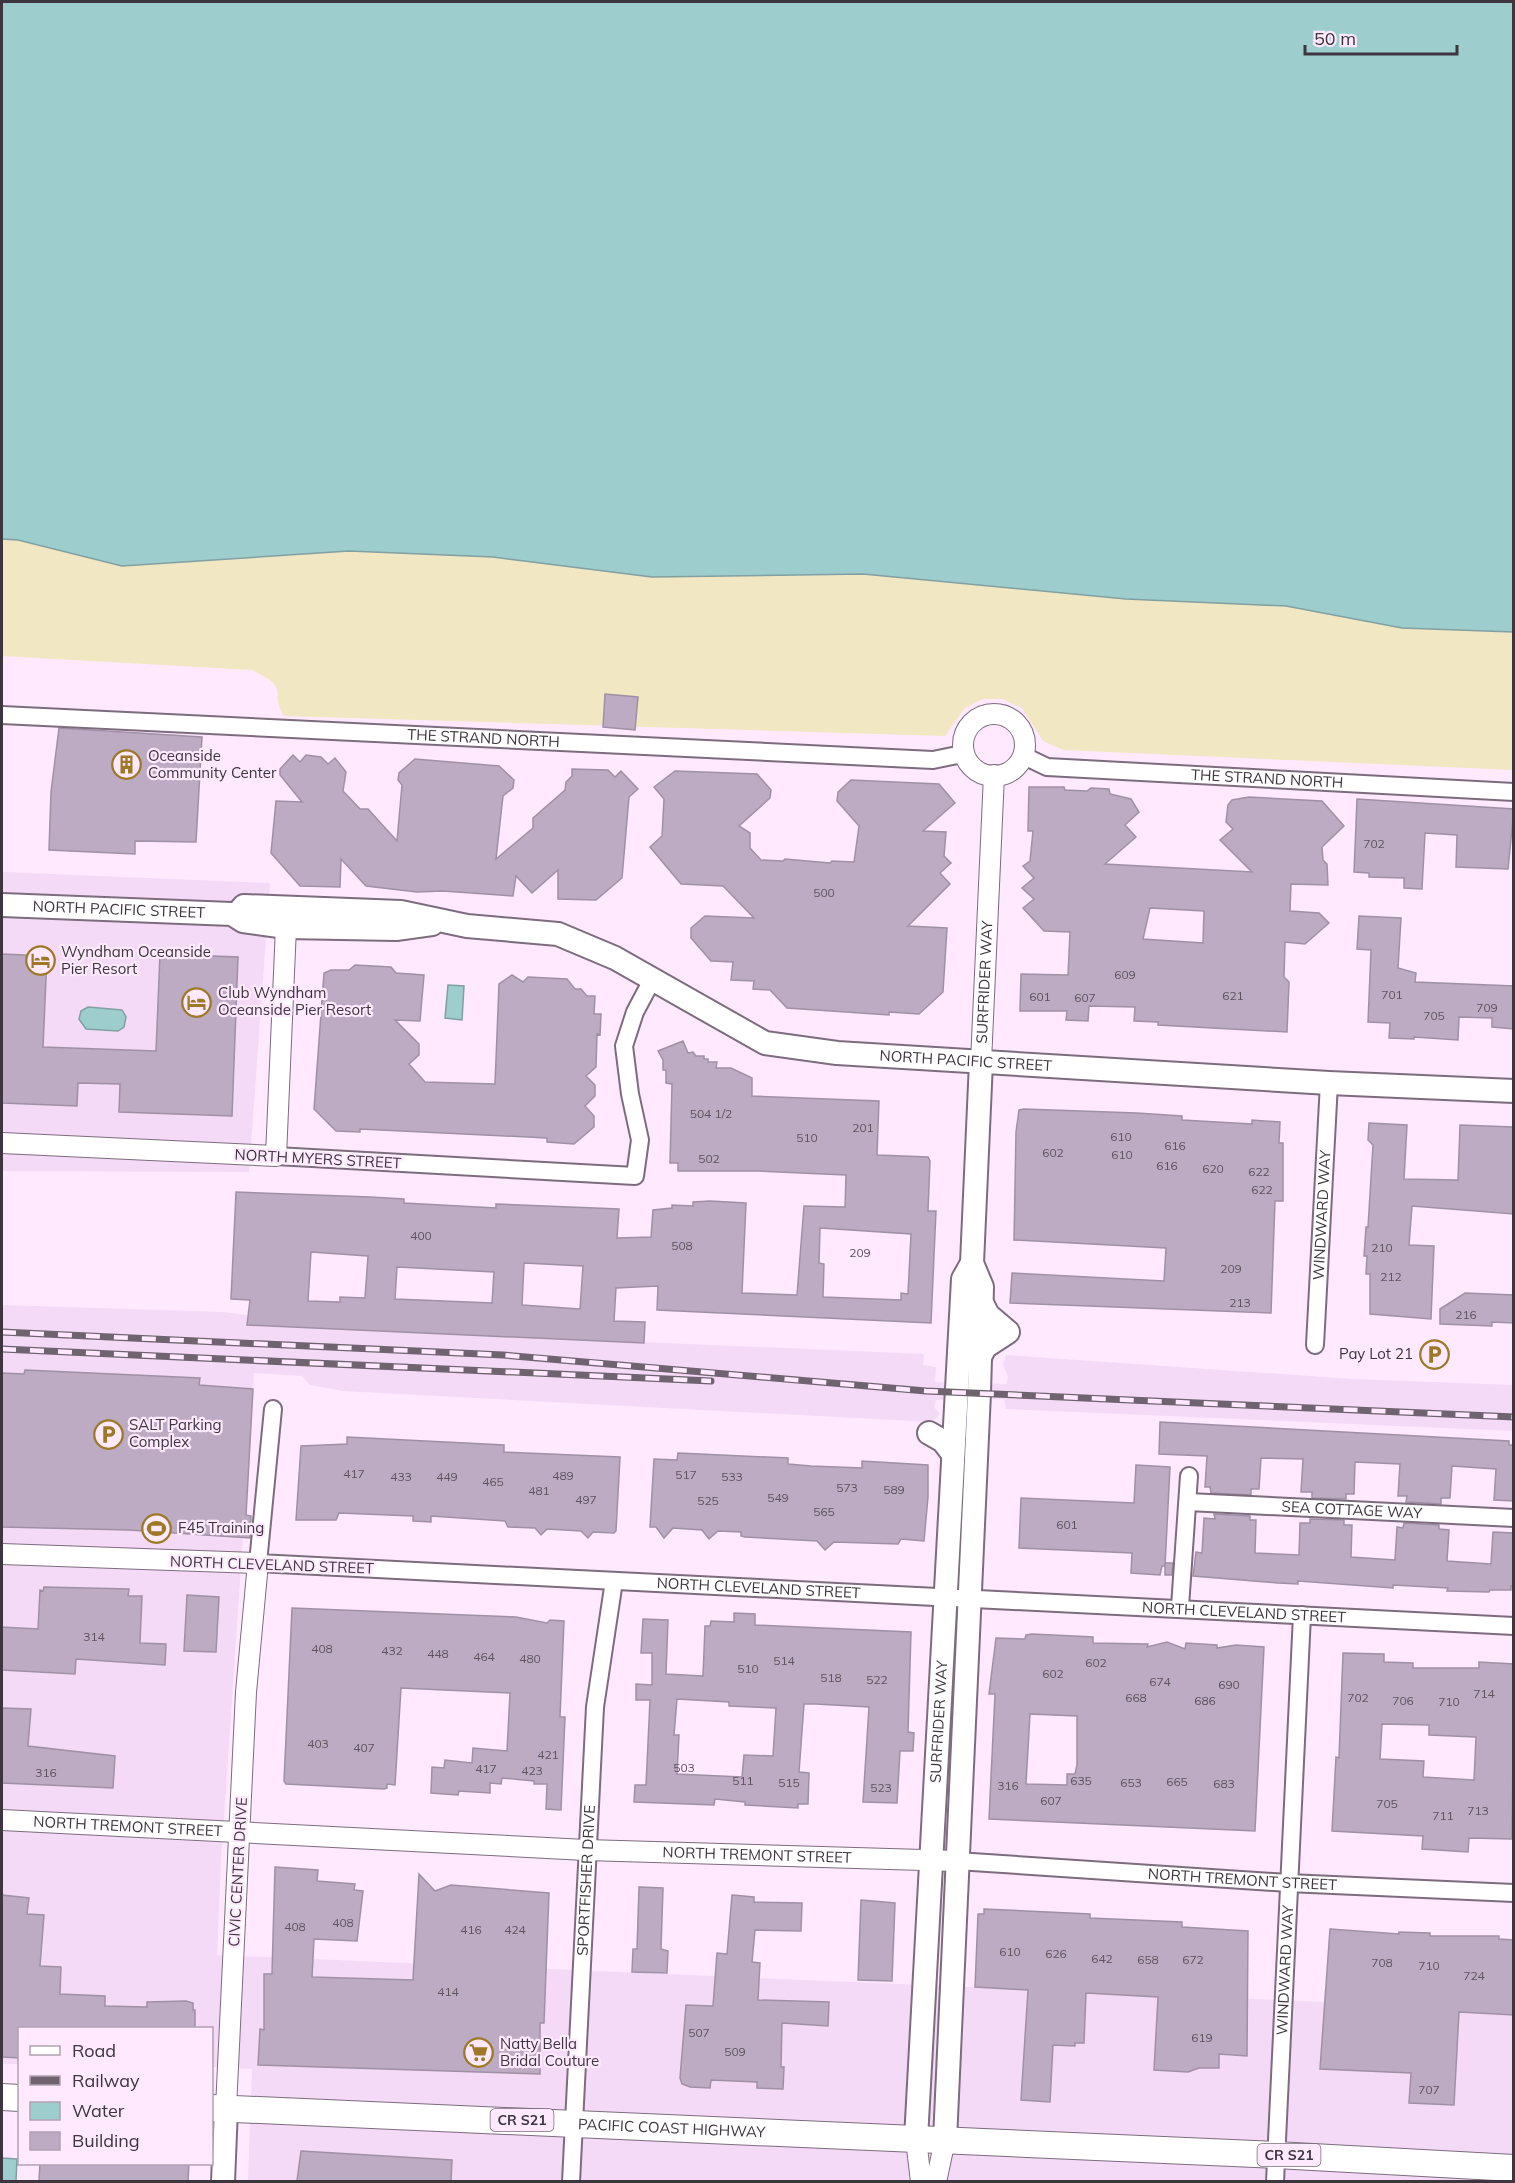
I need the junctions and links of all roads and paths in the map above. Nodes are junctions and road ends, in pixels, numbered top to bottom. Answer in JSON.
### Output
{"nodes":[{"id":1,"x":2,"y":715,"type":"edge"},
{"id":2,"x":962,"y":754,"type":"junction"},
{"id":3,"x":1024,"y":756,"type":"junction"},
{"id":4,"x":994,"y":775,"type":"junction"},
{"id":5,"x":1514,"y":792,"type":"edge"},
{"id":6,"x":2,"y":905,"type":"edge"},
{"id":7,"x":236,"y":915,"type":"junction"},
{"id":8,"x":445,"y":922,"type":"junction"},
{"id":9,"x":286,"y":927,"type":"junction"},
{"id":10,"x":652,"y":980,"type":"junction"},
{"id":11,"x":981,"y":1062,"type":"junction"},
{"id":12,"x":1329,"y":1083,"type":"junction"},
{"id":13,"x":1514,"y":1091,"type":"edge"},
{"id":14,"x":2,"y":1143,"type":"edge"},
{"id":15,"x":276,"y":1156,"type":"junction"},
{"id":16,"x":972,"y":1263,"type":"junction"},
{"id":17,"x":1315,"y":1345,"type":"dead end"},
{"id":18,"x":273,"y":1409,"type":"dead end"},
{"id":19,"x":929,"y":1433,"type":"dead end"},
{"id":20,"x":953,"y":1454,"type":"junction"},
{"id":21,"x":1189,"y":1476,"type":"dead end"},
{"id":22,"x":1188,"y":1502,"type":"junction"},
{"id":23,"x":1514,"y":1518,"type":"edge"},
{"id":24,"x":2,"y":1554,"type":"edge"},
{"id":25,"x":258,"y":1563,"type":"junction"},
{"id":26,"x":614,"y":1581,"type":"junction"},
{"id":27,"x":944,"y":1596,"type":"junction"},
{"id":28,"x":968,"y":1597,"type":"junction"},
{"id":29,"x":1180,"y":1607,"type":"junction"},
{"id":30,"x":1302,"y":1616,"type":"junction"},
{"id":31,"x":1514,"y":1626,"type":"edge"},
{"id":32,"x":2,"y":1820,"type":"edge"},
{"id":33,"x":240,"y":1833,"type":"junction"},
{"id":34,"x":586,"y":1850,"type":"junction"},
{"id":35,"x":932,"y":1860,"type":"junction"},
{"id":36,"x":957,"y":1861,"type":"junction"},
{"id":37,"x":1288,"y":1883,"type":"junction"},
{"id":38,"x":1514,"y":1893,"type":"edge"},
{"id":39,"x":2,"y":2097,"type":"edge"},
{"id":40,"x":18,"y":2098,"type":"edge"},
{"id":41,"x":219,"y":2108,"type":"edge"},
{"id":42,"x":575,"y":2122,"type":"junction"},
{"id":43,"x":916,"y":2139,"type":"junction"},
{"id":44,"x":945,"y":2140,"type":"junction"},
{"id":45,"x":1276,"y":2155,"type":"junction"},
{"id":46,"x":1514,"y":2168,"type":"edge"},
{"id":47,"x":223,"y":2181,"type":"edge"},
{"id":48,"x":571,"y":2181,"type":"edge"},
{"id":49,"x":921,"y":2181,"type":"edge"},
{"id":50,"x":936,"y":2181,"type":"edge"},
{"id":51,"x":1275,"y":2181,"type":"edge"}],
"edges":[{"from":1,"to":2,"type":"street","name":"THE STRAND NORTH"},
{"from":2,"to":3,"type":"street"},
{"from":2,"to":4,"type":"street"},
{"from":3,"to":4,"type":"street"},
{"from":3,"to":5,"type":"street","name":"THE STRAND NORTH"},
{"from":4,"to":11,"type":"street","name":"SURFRIDER WAY"},
{"from":6,"to":7,"type":"main road","name":"NORTH PACIFIC STREET"},
{"from":7,"to":8,"type":"main road","name":"NORTH PACIFIC STREET"},
{"from":7,"to":9,"type":"main road","name":"NORTH PACIFIC STREET"},
{"from":8,"to":9,"type":"main road","name":"NORTH PACIFIC STREET"},
{"from":8,"to":10,"type":"main road","name":"NORTH PACIFIC STREET"},
{"from":9,"to":15,"type":"street"},
{"from":10,"to":11,"type":"main road","name":"NORTH PACIFIC STREET"},
{"from":10,"to":15,"type":"street","name":"NORTH MYERS STREET"},
{"from":11,"to":12,"type":"main road","name":"NORTH PACIFIC STREET"},
{"from":11,"to":16,"type":"main road","name":"SURFRIDER WAY"},
{"from":12,"to":13,"type":"main road","name":"NORTH PACIFIC STREET"},
{"from":12,"to":17,"type":"street","name":"WINDWARD WAY"},
{"from":14,"to":15,"type":"street","name":"NORTH MYERS STREET"},
{"from":16,"to":20,"type":"main road","name":"SURFRIDER WAY"},
{"from":16,"to":28,"type":"main road","name":"SURFRIDER WAY"},
{"from":18,"to":25,"type":"street"},
{"from":19,"to":20,"type":"main road"},
{"from":20,"to":27,"type":"main road","name":"SURFRIDER WAY"},
{"from":21,"to":22,"type":"street"},
{"from":22,"to":23,"type":"street","name":"SEA COTTAGE WAY"},
{"from":22,"to":29,"type":"street"},
{"from":24,"to":25,"type":"street","name":"NORTH CLEVELAND STREET"},
{"from":25,"to":26,"type":"street","name":"NORTH CLEVELAND STREET"},
{"from":25,"to":33,"type":"street","name":"CIVIC CENTER DRIVE"},
{"from":26,"to":27,"type":"street","name":"NORTH CLEVELAND STREET"},
{"from":26,"to":34,"type":"street","name":"SPORTFISHER DRIVE"},
{"from":27,"to":28,"type":"street","name":"NORTH CLEVELAND STREET"},
{"from":27,"to":35,"type":"main road","name":"SURFRIDER WAY"},
{"from":28,"to":29,"type":"street","name":"NORTH CLEVELAND STREET"},
{"from":28,"to":36,"type":"main road","name":"SURFRIDER WAY"},
{"from":29,"to":30,"type":"street","name":"NORTH CLEVELAND STREET"},
{"from":30,"to":31,"type":"street","name":"NORTH CLEVELAND STREET"},
{"from":30,"to":37,"type":"street","name":"WINDWARD WAY"},
{"from":32,"to":33,"type":"street","name":"NORTH TREMONT STREET"},
{"from":33,"to":34,"type":"street","name":"NORTH TREMONT STREET"},
{"from":33,"to":41,"type":"street","name":"CIVIC CENTER DRIVE"},
{"from":34,"to":35,"type":"street","name":"NORTH TREMONT STREET"},
{"from":34,"to":42,"type":"street","name":"SPORTFISHER DRIVE"},
{"from":35,"to":36,"type":"street","name":"NORTH TREMONT STREET"},
{"from":35,"to":43,"type":"main road","name":"SURFRIDER WAY"},
{"from":36,"to":37,"type":"street","name":"NORTH TREMONT STREET"},
{"from":36,"to":44,"type":"main road","name":"SURFRIDER WAY"},
{"from":37,"to":38,"type":"street","name":"NORTH TREMONT STREET"},
{"from":37,"to":45,"type":"street","name":"WINDWARD WAY"},
{"from":39,"to":40,"type":"main road"},
{"from":41,"to":42,"type":"main road","name":"PACIFIC COAST HIGHWAY","number":"CR S21"},
{"from":41,"to":47,"type":"main road","name":"CIVIC CENTER DRIVE"},
{"from":42,"to":43,"type":"main road","name":"PACIFIC COAST HIGHWAY","number":"CR S21"},
{"from":42,"to":48,"type":"street","name":"SPORTFISHER DRIVE"},
{"from":43,"to":44,"type":"main road","number":"CR S21"},
{"from":43,"to":49,"type":"street","name":"SURFRIDER WAY"},
{"from":44,"to":45,"type":"main road","number":"CR S21"},
{"from":44,"to":50,"type":"street","name":"SURFRIDER WAY"},
{"from":45,"to":46,"type":"main road","number":"CR S21"},
{"from":45,"to":51,"type":"street","name":"WINDWARD WAY"}]}
